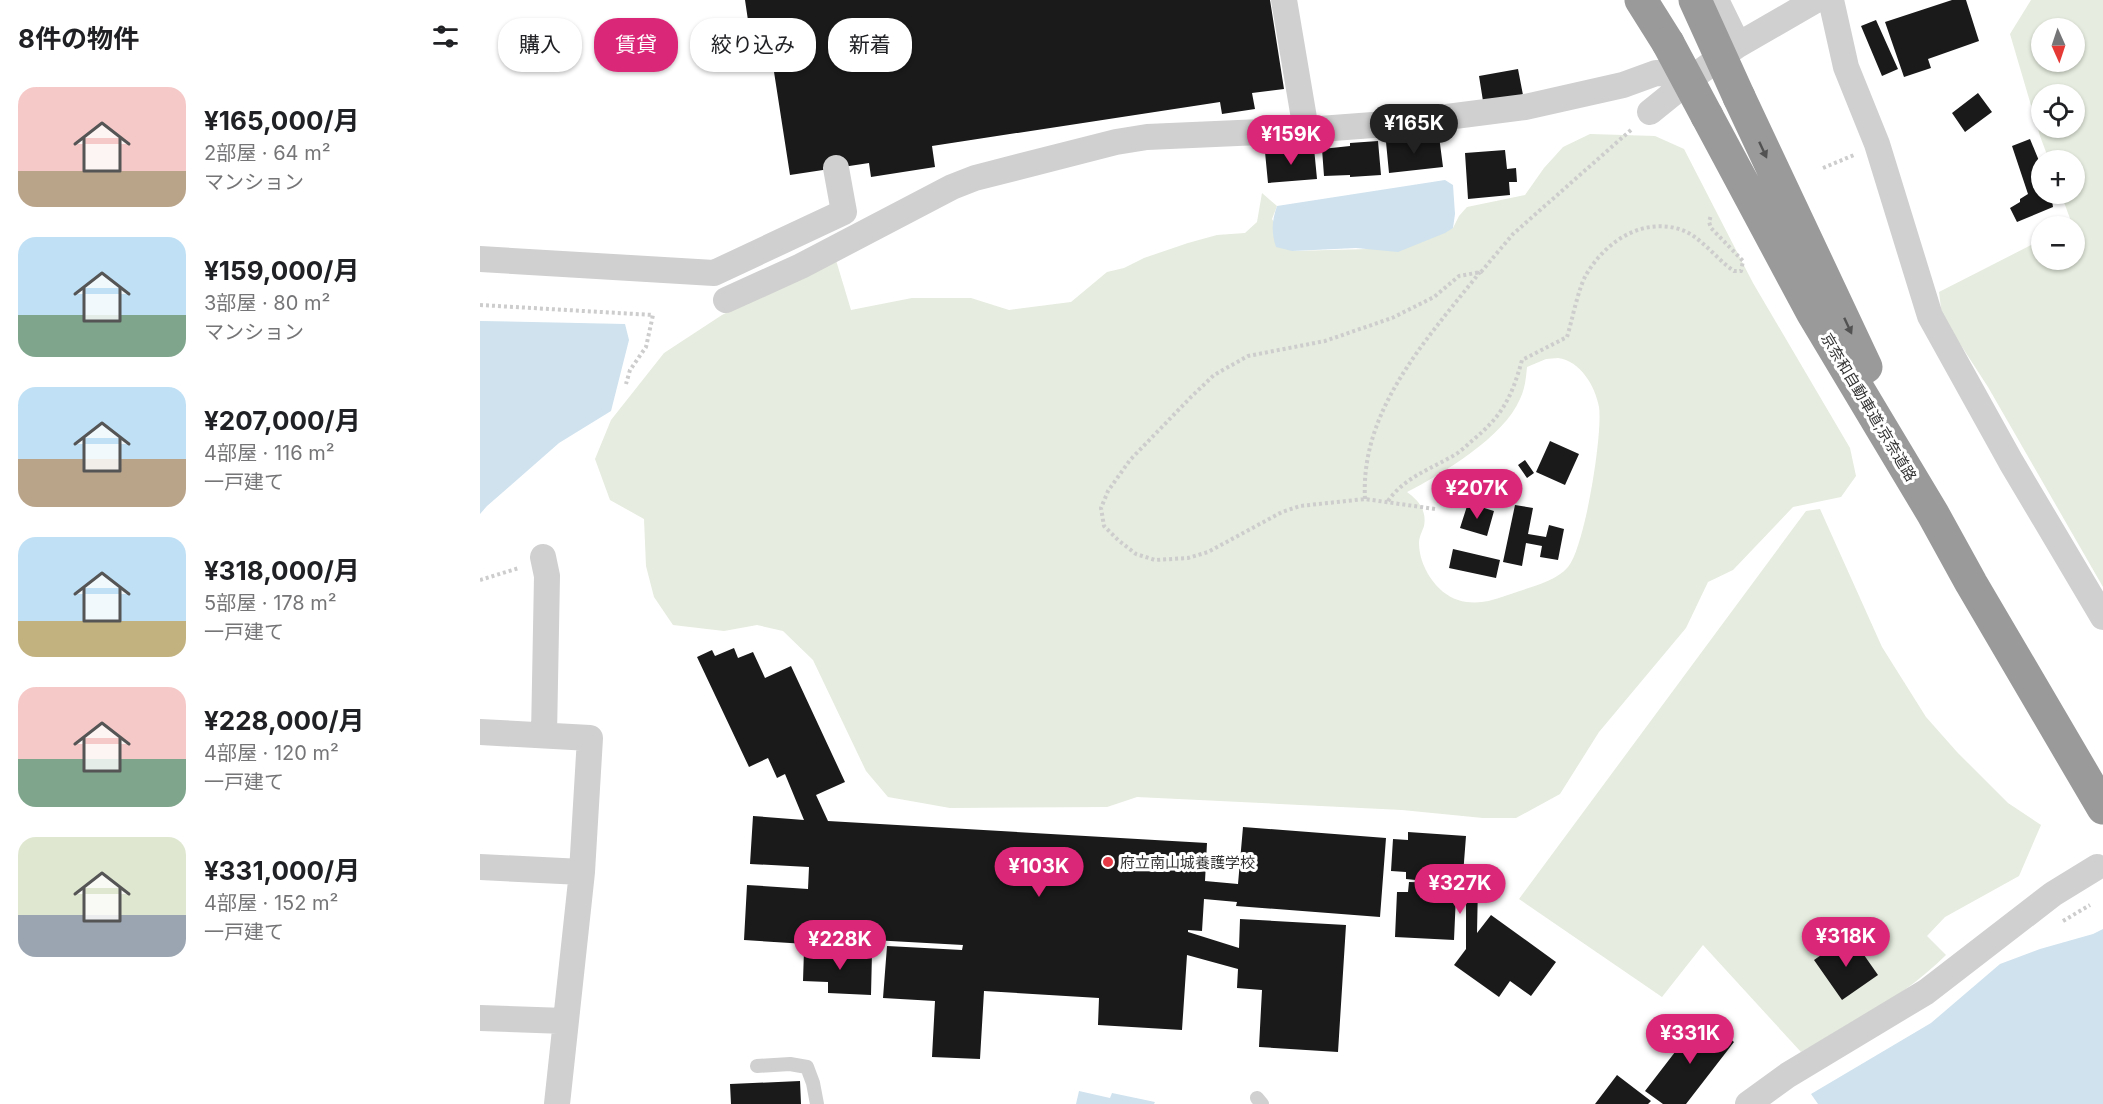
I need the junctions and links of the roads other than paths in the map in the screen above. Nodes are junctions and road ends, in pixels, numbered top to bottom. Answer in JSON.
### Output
{"nodes":[{"id":1,"x":1284,"y":0,"type":"edge"},
{"id":2,"x":1643,"y":0,"type":"edge"},
{"id":3,"x":1695,"y":0,"type":"edge"},
{"id":4,"x":1716,"y":0,"type":"edge"},
{"id":5,"x":1816,"y":0,"type":"edge"},
{"id":6,"x":1830,"y":0,"type":"edge"},
{"id":7,"x":1738,"y":45,"type":"junction"},
{"id":8,"x":1697,"y":74,"type":"junction"},
{"id":9,"x":1650,"y":112,"type":"road end"},
{"id":10,"x":1306,"y":130,"type":"junction"},
{"id":11,"x":836,"y":168,"type":"dead end"},
{"id":12,"x":480,"y":259,"type":"edge"},
{"id":13,"x":726,"y":300,"type":"dead end"},
{"id":14,"x":1933,"y":514,"type":"junction"},
{"id":15,"x":543,"y":557,"type":"road end"},
{"id":16,"x":2103,"y":617,"type":"edge"},
{"id":17,"x":480,"y":732,"type":"edge"},
{"id":18,"x":544,"y":735,"type":"junction"},
{"id":19,"x":2103,"y":808,"type":"edge"},
{"id":20,"x":480,"y":867,"type":"edge"},
{"id":21,"x":2097,"y":867,"type":"dead end"},
{"id":22,"x":582,"y":872,"type":"junction"},
{"id":23,"x":480,"y":1018,"type":"edge"},
{"id":24,"x":565,"y":1021,"type":"junction"},
{"id":25,"x":757,"y":1066,"type":"dead end"},
{"id":26,"x":557,"y":1104,"type":"edge"},
{"id":27,"x":817,"y":1104,"type":"edge"},
{"id":28,"x":1748,"y":1104,"type":"edge"}],
"edges":[{"from":1,"to":10,"type":"street"},
{"from":2,"to":14,"type":"highway","name":"京奈和自動車道;京奈道路","bridge":true},
{"from":3,"to":14,"type":"highway","one_way":true,"bridge":true},
{"from":4,"to":7,"type":"street"},
{"from":5,"to":7,"type":"street"},
{"from":6,"to":16,"type":"street"},
{"from":7,"to":8,"type":"street"},
{"from":8,"to":9,"type":"street"},
{"from":8,"to":10,"type":"street"},
{"from":10,"to":13,"type":"street"},
{"from":11,"to":12,"type":"street"},
{"from":14,"to":19,"type":"highway","name":"京奈和自動車道;京奈道路"},
{"from":15,"to":18,"type":"street"},
{"from":17,"to":18,"type":"street"},
{"from":18,"to":22,"type":"street"},
{"from":20,"to":22,"type":"street"},
{"from":21,"to":28,"type":"street"},
{"from":22,"to":24,"type":"street"},
{"from":23,"to":24,"type":"street"},
{"from":24,"to":26,"type":"street"},
{"from":25,"to":27,"type":"lane"}]}
